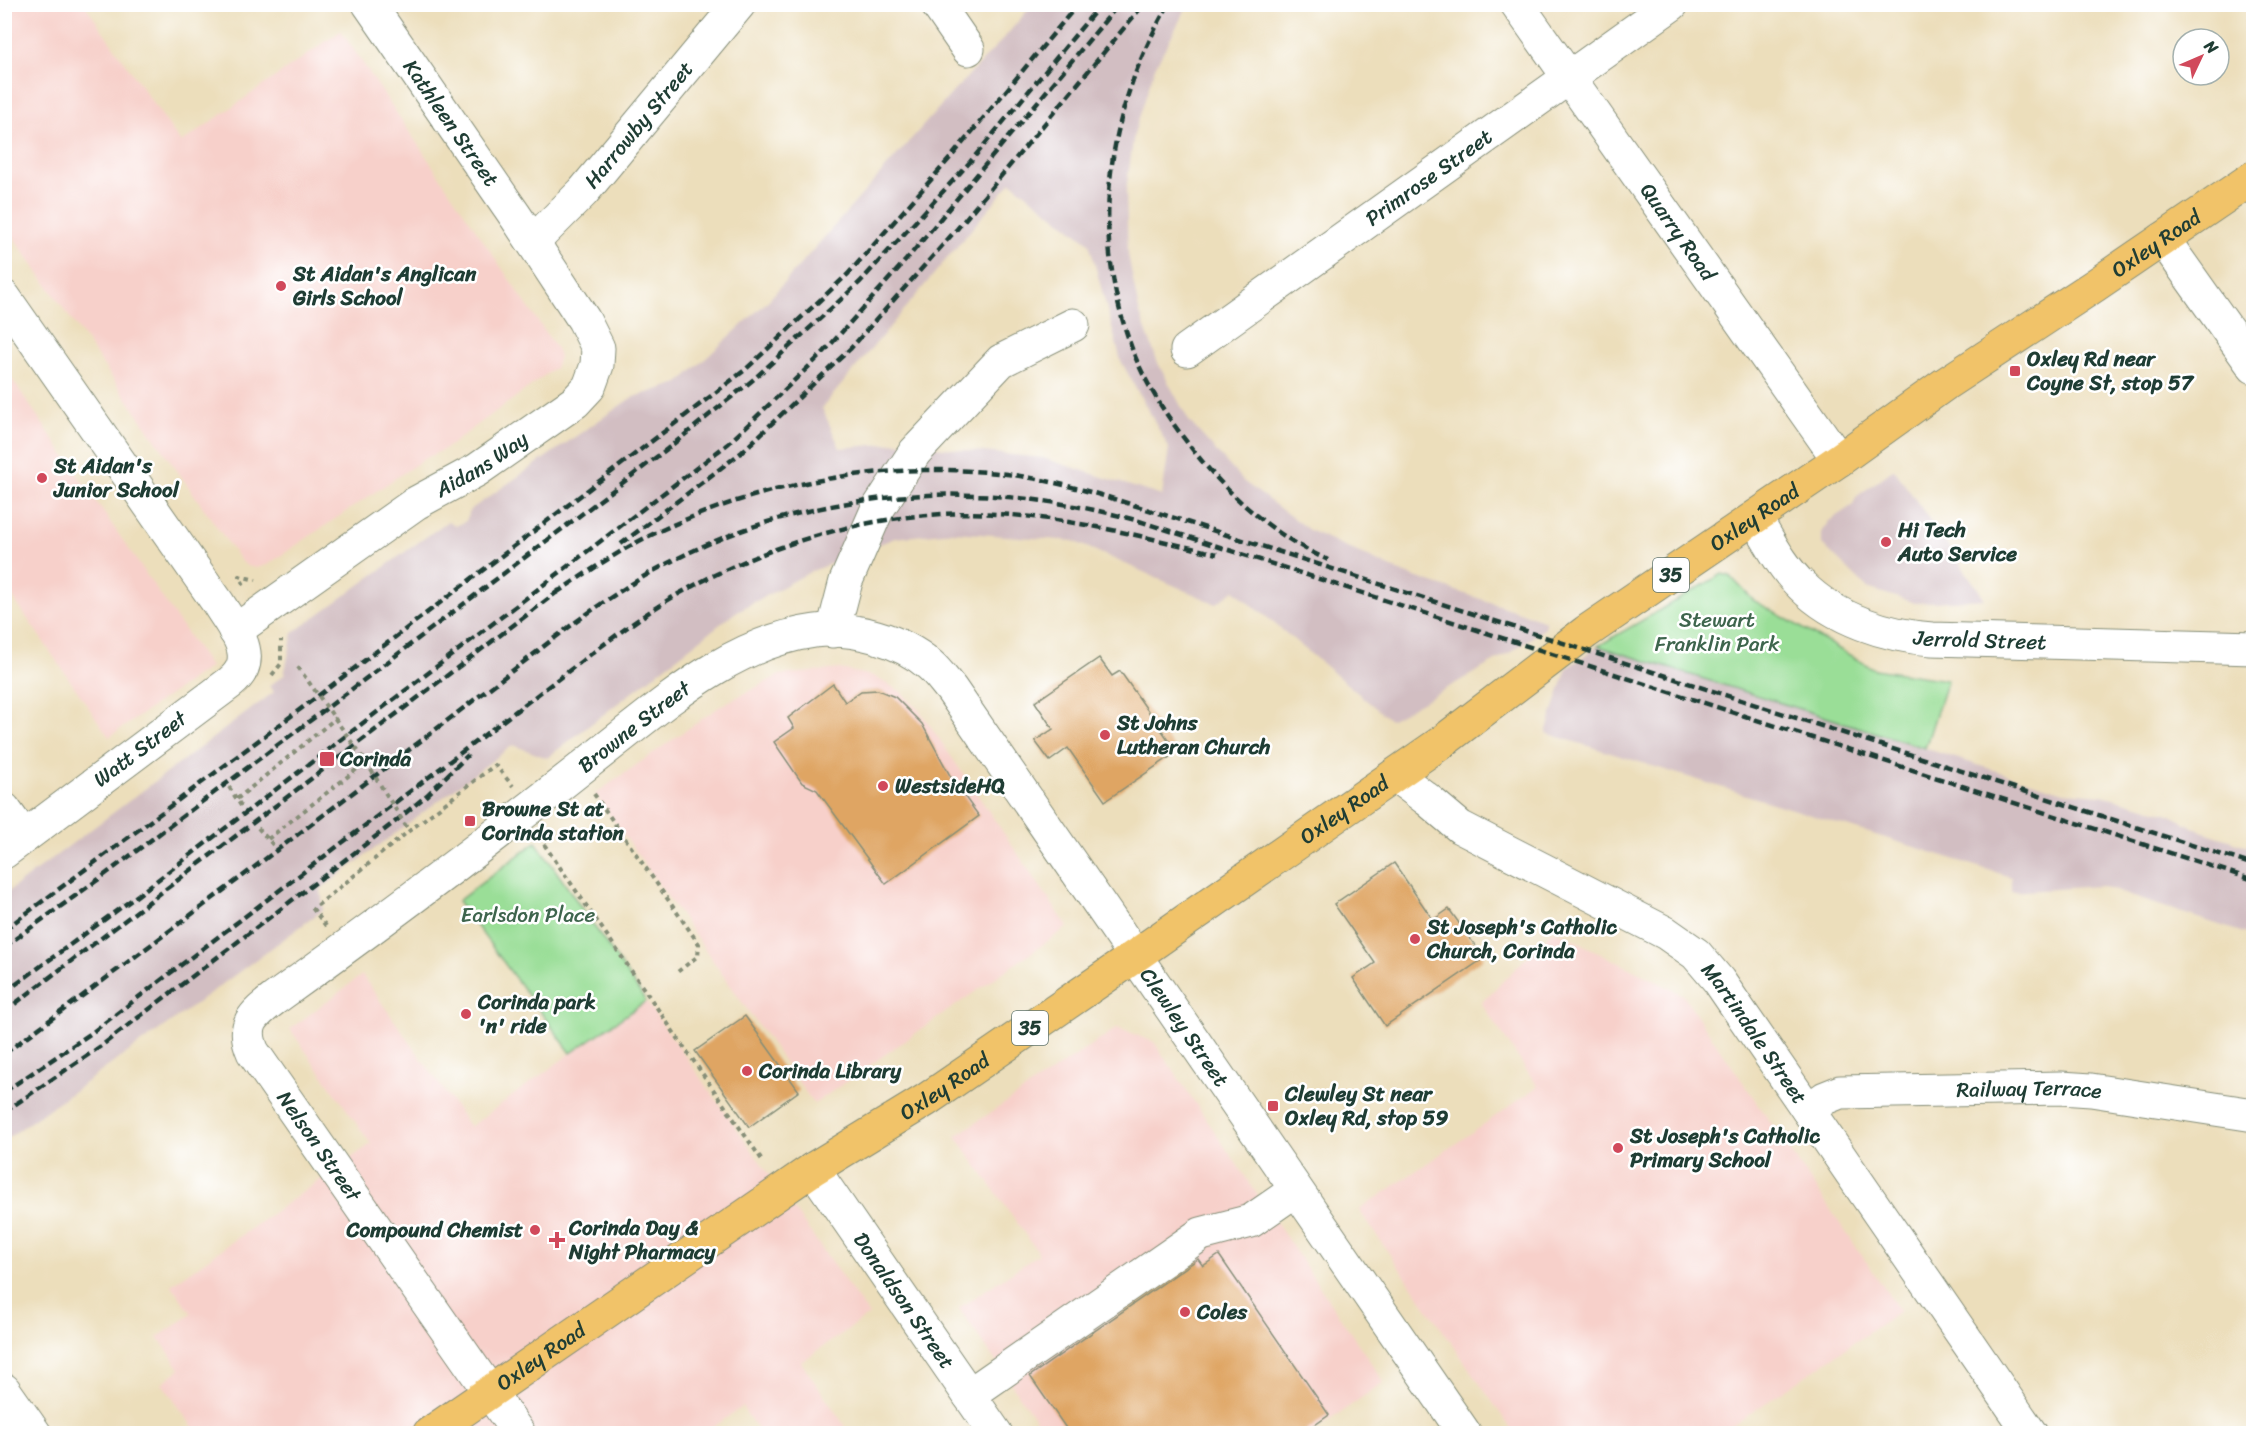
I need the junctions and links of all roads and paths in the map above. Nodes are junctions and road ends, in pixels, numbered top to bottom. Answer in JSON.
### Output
{"nodes":[{"id":1,"x":369,"y":4,"type":"edge"},
{"id":2,"x":739,"y":4,"type":"edge"},
{"id":3,"x":937,"y":4,"type":"edge"},
{"id":4,"x":1517,"y":4,"type":"edge"},
{"id":5,"x":1672,"y":4,"type":"edge"},
{"id":6,"x":968,"y":49,"type":"dead end"},
{"id":7,"x":1568,"y":77,"type":"junction"},
{"id":8,"x":2253,"y":177,"type":"edge"},
{"id":9,"x":2163,"y":239,"type":"junction"},
{"id":10,"x":533,"y":242,"type":"junction"},
{"id":11,"x":4,"y":297,"type":"edge"},
{"id":12,"x":1072,"y":325,"type":"dead end"},
{"id":13,"x":1187,"y":350,"type":"dead end"},
{"id":14,"x":2253,"y":368,"type":"edge"},
{"id":15,"x":1839,"y":460,"type":"junction"},
{"id":16,"x":1755,"y":518,"type":"junction"},
{"id":17,"x":258,"y":580,"type":"dead end"},
{"id":18,"x":274,"y":622,"type":"junction"},
{"id":19,"x":235,"y":631,"type":"junction"},
{"id":20,"x":833,"y":631,"type":"junction"},
{"id":21,"x":885,"y":640,"type":"joint"},
{"id":22,"x":2253,"y":648,"type":"edge"},
{"id":23,"x":298,"y":667,"type":"dead end"},
{"id":24,"x":336,"y":718,"type":"junction"},
{"id":25,"x":366,"y":762,"type":"junction"},
{"id":26,"x":1395,"y":775,"type":"junction"},
{"id":27,"x":229,"y":787,"type":"dead end"},
{"id":28,"x":515,"y":789,"type":"dead end"},
{"id":29,"x":592,"y":791,"type":"dead end"},
{"id":30,"x":237,"y":799,"type":"junction"},
{"id":31,"x":4,"y":809,"type":"edge"},
{"id":32,"x":243,"y":809,"type":"dead end"},
{"id":33,"x":258,"y":828,"type":"dead end"},
{"id":34,"x":409,"y":831,"type":"junction"},
{"id":35,"x":536,"y":833,"type":"dead end"},
{"id":36,"x":268,"y":839,"type":"junction"},
{"id":37,"x":14,"y":844,"type":"edge"},
{"id":38,"x":274,"y":846,"type":"dead end"},
{"id":39,"x":331,"y":933,"type":"dead end"},
{"id":40,"x":1134,"y":956,"type":"junction"},
{"id":41,"x":676,"y":973,"type":"dead end"},
{"id":42,"x":248,"y":1033,"type":"joint"},
{"id":43,"x":1808,"y":1110,"type":"junction"},
{"id":44,"x":2253,"y":1115,"type":"edge"},
{"id":45,"x":762,"y":1160,"type":"dead end"},
{"id":46,"x":813,"y":1169,"type":"junction"},
{"id":47,"x":1296,"y":1190,"type":"junction"},
{"id":48,"x":4,"y":1390,"type":"edge"},
{"id":49,"x":491,"y":1391,"type":"junction"},
{"id":50,"x":969,"y":1395,"type":"junction"},
{"id":51,"x":35,"y":1434,"type":"edge"},
{"id":52,"x":429,"y":1434,"type":"edge"},
{"id":53,"x":519,"y":1434,"type":"edge"},
{"id":54,"x":996,"y":1434,"type":"edge"},
{"id":55,"x":1465,"y":1434,"type":"edge"},
{"id":56,"x":2031,"y":1434,"type":"edge"}],
"edges":[{"from":1,"to":10,"type":"street","name":"Kathleen Street"},
{"from":2,"to":10,"type":"street","name":"Harrowby Street"},
{"from":3,"to":6,"type":"street"},
{"from":4,"to":7,"type":"street","name":"Quarry Road"},
{"from":5,"to":7,"type":"street","name":"Primrose Street"},
{"from":7,"to":13,"type":"street","name":"Primrose Street"},
{"from":7,"to":15,"type":"street","name":"Quarry Road"},
{"from":8,"to":9,"type":"main road","name":"Oxley Road","number":"35"},
{"from":9,"to":14,"type":"street"},
{"from":9,"to":15,"type":"main road","name":"Oxley Road","number":"35"},
{"from":10,"to":18,"type":"street","name":"Aidans Way"},
{"from":11,"to":19,"type":"street","name":"Watt Street"},
{"from":12,"to":20,"type":"street"},
{"from":15,"to":16,"type":"main road","name":"Oxley Road","number":"35"},
{"from":16,"to":22,"type":"street","name":"Jerrold Street"},
{"from":16,"to":26,"type":"main road","name":"Oxley Road","number":"35"},
{"from":17,"to":18,"type":"path"},
{"from":18,"to":19,"type":"street","name":"Aidans Way"},
{"from":19,"to":37,"type":"street","name":"Watt Street"},
{"from":20,"to":21,"type":"street","name":"Browne Street"},
{"from":20,"to":42,"type":"street","name":"Browne Street"},
{"from":21,"to":40,"type":"street","name":"Clewley Street"},
{"from":23,"to":24,"type":"path","bridge":true},
{"from":24,"to":25,"type":"path","bridge":true},
{"from":24,"to":30,"type":"path"},
{"from":25,"to":34,"type":"path","bridge":true},
{"from":25,"to":36,"type":"path"},
{"from":26,"to":40,"type":"main road","name":"Oxley Road","number":"35"},
{"from":26,"to":43,"type":"street","name":"Martindale Street"},
{"from":27,"to":30,"type":"path"},
{"from":28,"to":34,"type":"path"},
{"from":29,"to":41,"type":"path"},
{"from":30,"to":32,"type":"path"},
{"from":31,"to":37,"type":"street"},
{"from":33,"to":36,"type":"path"},
{"from":34,"to":39,"type":"path"},
{"from":35,"to":45,"type":"path"},
{"from":36,"to":38,"type":"path"},
{"from":40,"to":46,"type":"main road","name":"Oxley Road","number":"35"},
{"from":40,"to":47,"type":"street","name":"Clewley Street"},
{"from":42,"to":49,"type":"street","name":"Nelson Street"},
{"from":43,"to":44,"type":"street","name":"Railway Terrace"},
{"from":43,"to":56,"type":"street","name":"Martindale Street"},
{"from":46,"to":49,"type":"main road","name":"Oxley Road","number":"35"},
{"from":46,"to":50,"type":"street","name":"Donaldson Street"},
{"from":47,"to":50,"type":"street"},
{"from":47,"to":55,"type":"street","name":"Clewley Street"},
{"from":48,"to":51,"type":"street"},
{"from":49,"to":52,"type":"main road","name":"Oxley Road","number":"35"},
{"from":49,"to":53,"type":"street","name":"Nelson Street"},
{"from":50,"to":54,"type":"street","name":"Donaldson Street"}]}
